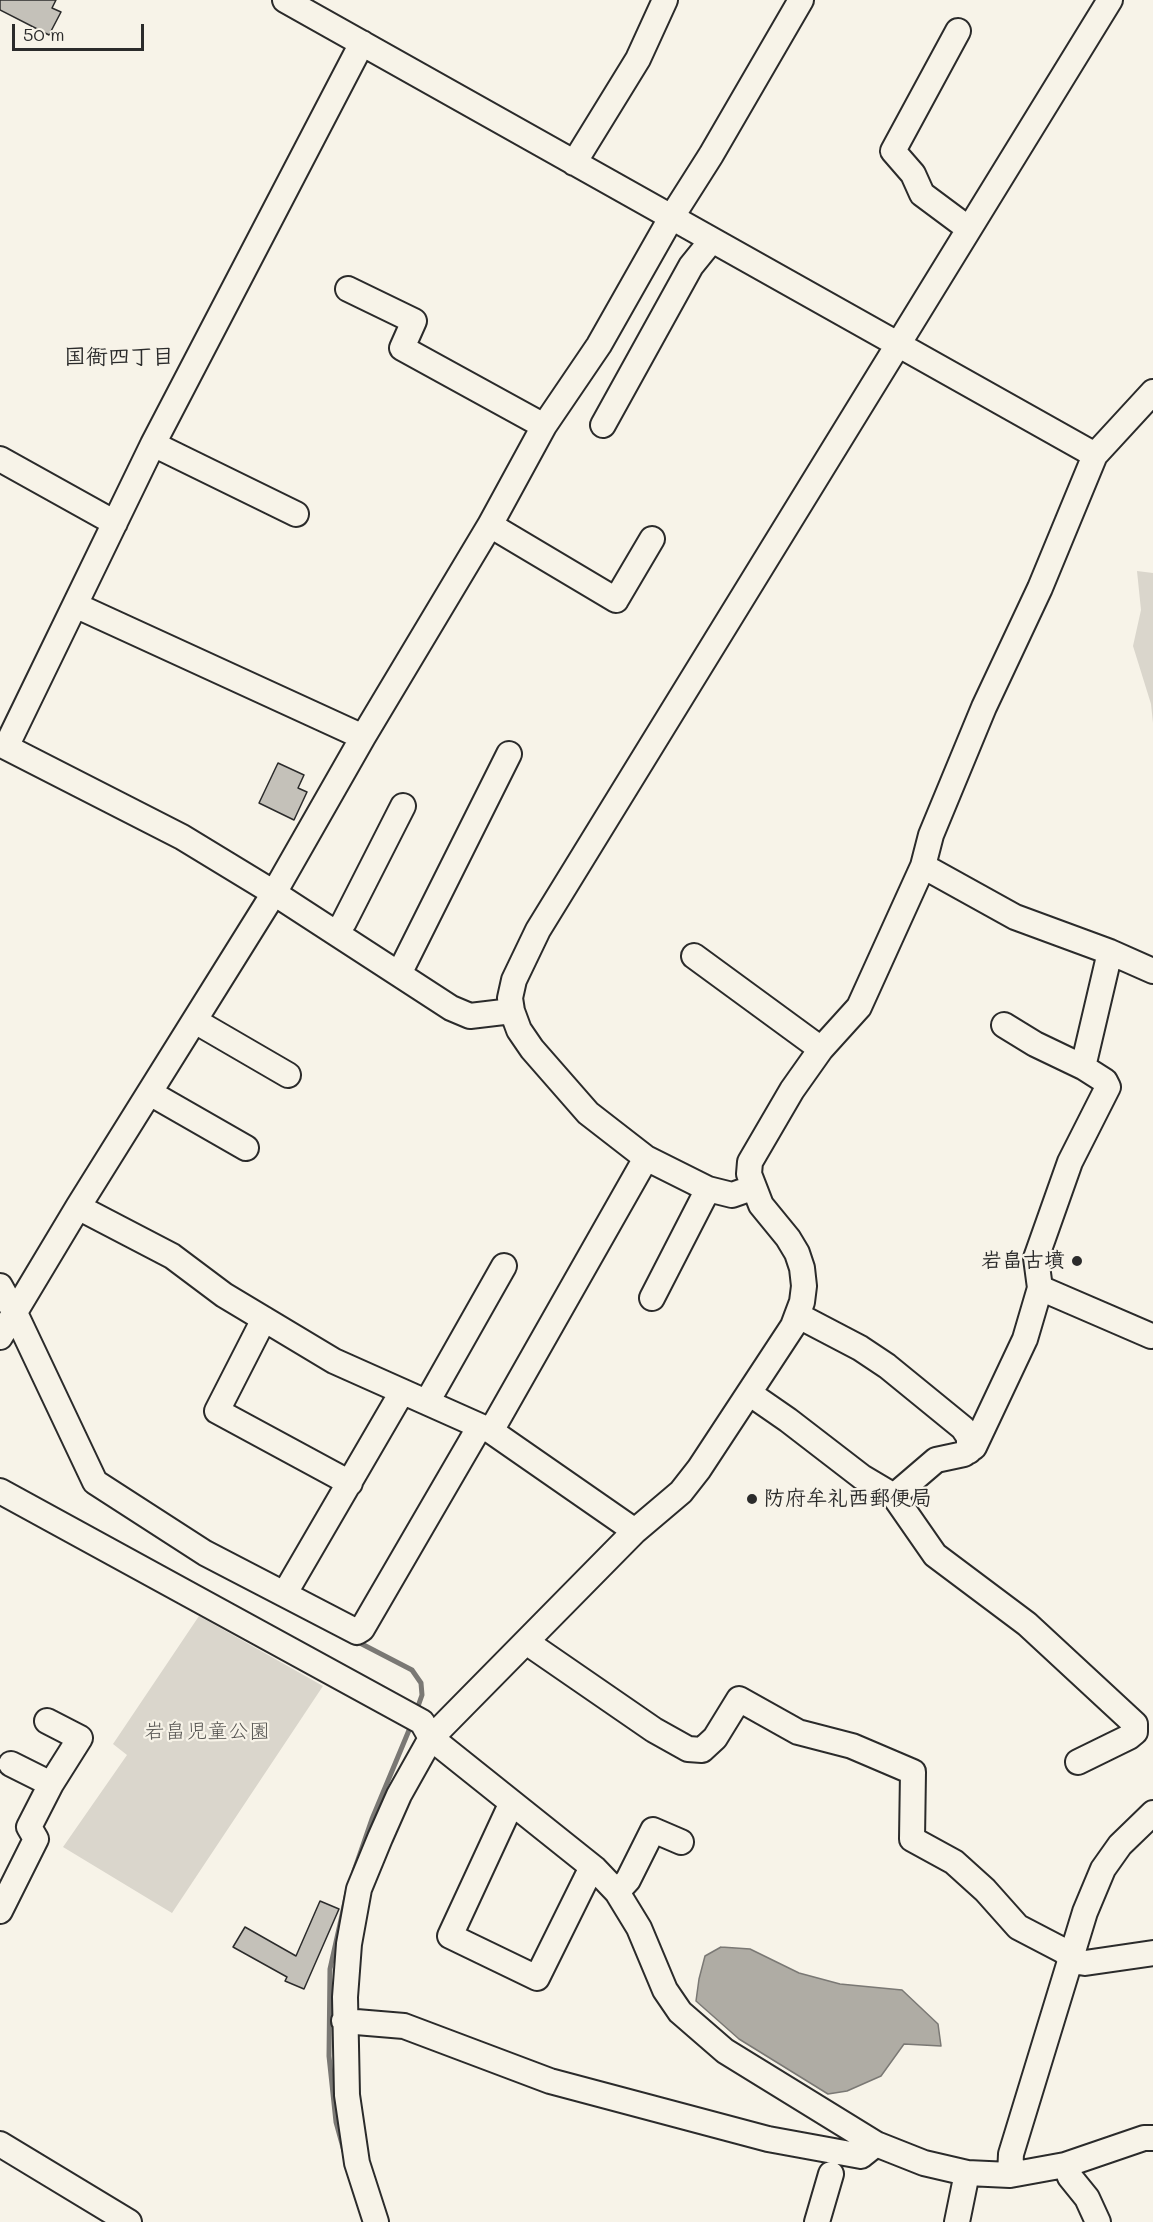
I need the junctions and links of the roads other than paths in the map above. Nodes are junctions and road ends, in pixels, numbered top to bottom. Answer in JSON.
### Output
{"nodes":[{"id":1,"x":285,"y":0,"type":"edge"},
{"id":2,"x":665,"y":0,"type":"edge"},
{"id":3,"x":801,"y":0,"type":"edge"},
{"id":4,"x":1110,"y":0,"type":"edge"},
{"id":5,"x":958,"y":31,"type":"dead end"},
{"id":6,"x":362,"y":43,"type":"junction"},
{"id":7,"x":574,"y":163,"type":"junction"},
{"id":8,"x":671,"y":218,"type":"junction"},
{"id":9,"x":969,"y":229,"type":"junction"},
{"id":10,"x":712,"y":240,"type":"junction"},
{"id":11,"x":348,"y":289,"type":"dead end"},
{"id":12,"x":898,"y":345,"type":"junction"},
{"id":13,"x":1153,"y":392,"type":"edge"},
{"id":14,"x":603,"y":424,"type":"dead end"},
{"id":15,"x":544,"y":426,"type":"junction"},
{"id":16,"x":153,"y":444,"type":"junction"},
{"id":17,"x":1095,"y":455,"type":"junction"},
{"id":18,"x":0,"y":459,"type":"edge"},
{"id":19,"x":296,"y":514,"type":"dead end"},
{"id":20,"x":115,"y":523,"type":"junction"},
{"id":21,"x":490,"y":525,"type":"junction"},
{"id":22,"x":652,"y":539,"type":"dead end"},
{"id":23,"x":75,"y":605,"type":"junction"},
{"id":24,"x":363,"y":737,"type":"junction"},
{"id":25,"x":3,"y":745,"type":"edge"},
{"id":26,"x":509,"y":754,"type":"dead end"},
{"id":27,"x":403,"y":806,"type":"dead end"},
{"id":28,"x":923,"y":866,"type":"junction"},
{"id":29,"x":274,"y":893,"type":"junction"},
{"id":30,"x":336,"y":933,"type":"junction"},
{"id":31,"x":1110,"y":952,"type":"junction"},
{"id":32,"x":694,"y":956,"type":"dead end"},
{"id":33,"x":1153,"y":971,"type":"edge"},
{"id":34,"x":399,"y":974,"type":"junction"},
{"id":35,"x":512,"y":1011,"type":"junction"},
{"id":36,"x":195,"y":1021,"type":"junction"},
{"id":37,"x":1004,"y":1025,"type":"dead end"},
{"id":38,"x":821,"y":1049,"type":"junction"},
{"id":39,"x":1083,"y":1067,"type":"junction"},
{"id":40,"x":288,"y":1075,"type":"dead end"},
{"id":41,"x":150,"y":1093,"type":"junction"},
{"id":42,"x":246,"y":1148,"type":"dead end"},
{"id":43,"x":646,"y":1158,"type":"junction"},
{"id":44,"x":752,"y":1188,"type":"junction"},
{"id":45,"x":708,"y":1189,"type":"junction"},
{"id":46,"x":78,"y":1207,"type":"junction"},
{"id":47,"x":504,"y":1266,"type":"dead end"},
{"id":48,"x":0,"y":1286,"type":"edge"},
{"id":49,"x":1040,"y":1288,"type":"junction"},
{"id":50,"x":652,"y":1298,"type":"dead end"},
{"id":51,"x":15,"y":1313,"type":"junction"},
{"id":52,"x":797,"y":1316,"type":"junction"},
{"id":53,"x":264,"y":1319,"type":"junction"},
{"id":54,"x":1151,"y":1336,"type":"dead end"},
{"id":55,"x":0,"y":1337,"type":"edge"},
{"id":56,"x":402,"y":1392,"type":"junction"},
{"id":57,"x":749,"y":1393,"type":"junction"},
{"id":58,"x":427,"y":1402,"type":"junction"},
{"id":59,"x":486,"y":1429,"type":"junction"},
{"id":60,"x":969,"y":1451,"type":"junction"},
{"id":61,"x":350,"y":1483,"type":"junction"},
{"id":62,"x":0,"y":1491,"type":"edge"},
{"id":63,"x":894,"y":1496,"type":"junction"},
{"id":64,"x":635,"y":1531,"type":"junction"},
{"id":65,"x":285,"y":1593,"type":"junction"},
{"id":66,"x":529,"y":1641,"type":"junction"},
{"id":67,"x":47,"y":1721,"type":"dead end"},
{"id":68,"x":431,"y":1738,"type":"junction"},
{"id":69,"x":1078,"y":1762,"type":"dead end"},
{"id":70,"x":11,"y":1764,"type":"dead end"},
{"id":71,"x":51,"y":1784,"type":"junction"},
{"id":72,"x":513,"y":1805,"type":"junction"},
{"id":73,"x":1153,"y":1813,"type":"edge"},
{"id":74,"x":681,"y":1842,"type":"dead end"},
{"id":75,"x":595,"y":1869,"type":"junction"},
{"id":76,"x":617,"y":1892,"type":"junction"},
{"id":77,"x":0,"y":1911,"type":"edge"},
{"id":78,"x":1153,"y":1953,"type":"edge"},
{"id":79,"x":1072,"y":1961,"type":"junction"},
{"id":80,"x":344,"y":2021,"type":"junction"},
{"id":81,"x":1153,"y":2138,"type":"edge"},
{"id":82,"x":0,"y":2144,"type":"edge"},
{"id":83,"x":876,"y":2144,"type":"junction"},
{"id":84,"x":1065,"y":2165,"type":"junction"},
{"id":85,"x":967,"y":2173,"type":"junction"},
{"id":86,"x":831,"y":2174,"type":"dead end"},
{"id":87,"x":1011,"y":2175,"type":"junction"},
{"id":88,"x":129,"y":2222,"type":"edge"},
{"id":89,"x":376,"y":2222,"type":"edge"},
{"id":90,"x":817,"y":2222,"type":"edge"},
{"id":91,"x":957,"y":2222,"type":"edge"},
{"id":92,"x":1098,"y":2222,"type":"edge"}],
"edges":[{"from":1,"to":6,"type":"street"},
{"from":2,"to":7,"type":"street"},
{"from":3,"to":8,"type":"street"},
{"from":4,"to":9,"type":"street"},
{"from":5,"to":9,"type":"street"},
{"from":6,"to":7,"type":"street"},
{"from":6,"to":16,"type":"street"},
{"from":7,"to":8,"type":"street"},
{"from":8,"to":10,"type":"street"},
{"from":8,"to":15,"type":"street"},
{"from":9,"to":12,"type":"street"},
{"from":10,"to":12,"type":"street"},
{"from":10,"to":14,"type":"street"},
{"from":11,"to":15,"type":"street"},
{"from":12,"to":17,"type":"street"},
{"from":12,"to":35,"type":"street"},
{"from":13,"to":17,"type":"street"},
{"from":15,"to":21,"type":"street"},
{"from":16,"to":19,"type":"street"},
{"from":16,"to":20,"type":"street"},
{"from":17,"to":28,"type":"street"},
{"from":18,"to":20,"type":"street"},
{"from":20,"to":23,"type":"street"},
{"from":21,"to":22,"type":"street"},
{"from":21,"to":24,"type":"street"},
{"from":23,"to":24,"type":"street"},
{"from":23,"to":25,"type":"street"},
{"from":24,"to":29,"type":"street"},
{"from":25,"to":29,"type":"street"},
{"from":26,"to":34,"type":"street"},
{"from":27,"to":30,"type":"street"},
{"from":28,"to":31,"type":"street"},
{"from":28,"to":38,"type":"street"},
{"from":29,"to":30,"type":"street"},
{"from":29,"to":36,"type":"street"},
{"from":30,"to":34,"type":"street"},
{"from":31,"to":33,"type":"street"},
{"from":31,"to":39,"type":"street"},
{"from":32,"to":38,"type":"street"},
{"from":34,"to":35,"type":"street"},
{"from":35,"to":43,"type":"street"},
{"from":36,"to":40,"type":"street"},
{"from":36,"to":41,"type":"street"},
{"from":37,"to":39,"type":"street"},
{"from":38,"to":44,"type":"street"},
{"from":39,"to":49,"type":"street"},
{"from":41,"to":42,"type":"street"},
{"from":41,"to":46,"type":"street"},
{"from":43,"to":45,"type":"street"},
{"from":43,"to":59,"type":"street"},
{"from":44,"to":45,"type":"street"},
{"from":44,"to":52,"type":"street"},
{"from":45,"to":50,"type":"street"},
{"from":46,"to":51,"type":"street"},
{"from":46,"to":53,"type":"street"},
{"from":47,"to":58,"type":"street"},
{"from":48,"to":51,"type":"street"},
{"from":49,"to":54,"type":"street"},
{"from":49,"to":60,"type":"street"},
{"from":51,"to":55,"type":"street"},
{"from":51,"to":65,"type":"street"},
{"from":52,"to":57,"type":"street"},
{"from":52,"to":60,"type":"street"},
{"from":53,"to":56,"type":"street"},
{"from":53,"to":61,"type":"street"},
{"from":56,"to":58,"type":"street"},
{"from":56,"to":61,"type":"street"},
{"from":57,"to":63,"type":"street"},
{"from":57,"to":64,"type":"street"},
{"from":58,"to":59,"type":"street"},
{"from":59,"to":64,"type":"street"},
{"from":59,"to":65,"type":"street"},
{"from":60,"to":63,"type":"street"},
{"from":61,"to":65,"type":"street"},
{"from":62,"to":68,"type":"street"},
{"from":63,"to":69,"type":"street"},
{"from":64,"to":66,"type":"street"},
{"from":66,"to":68,"type":"street"},
{"from":66,"to":79,"type":"street"},
{"from":67,"to":71,"type":"street"},
{"from":68,"to":72,"type":"street"},
{"from":68,"to":80,"type":"street"},
{"from":70,"to":71,"type":"street"},
{"from":71,"to":77,"type":"street"},
{"from":72,"to":75,"type":"street"},
{"from":72,"to":75,"type":"street"},
{"from":73,"to":79,"type":"street"},
{"from":74,"to":76,"type":"street"},
{"from":75,"to":76,"type":"street"},
{"from":76,"to":83,"type":"street"},
{"from":78,"to":79,"type":"street"},
{"from":79,"to":87,"type":"street"},
{"from":80,"to":83,"type":"street"},
{"from":80,"to":89,"type":"street"},
{"from":81,"to":84,"type":"street"},
{"from":82,"to":88,"type":"street"},
{"from":83,"to":85,"type":"street"},
{"from":84,"to":87,"type":"street"},
{"from":84,"to":92,"type":"street"},
{"from":85,"to":87,"type":"street"},
{"from":85,"to":91,"type":"street"},
{"from":86,"to":90,"type":"street"}]}
